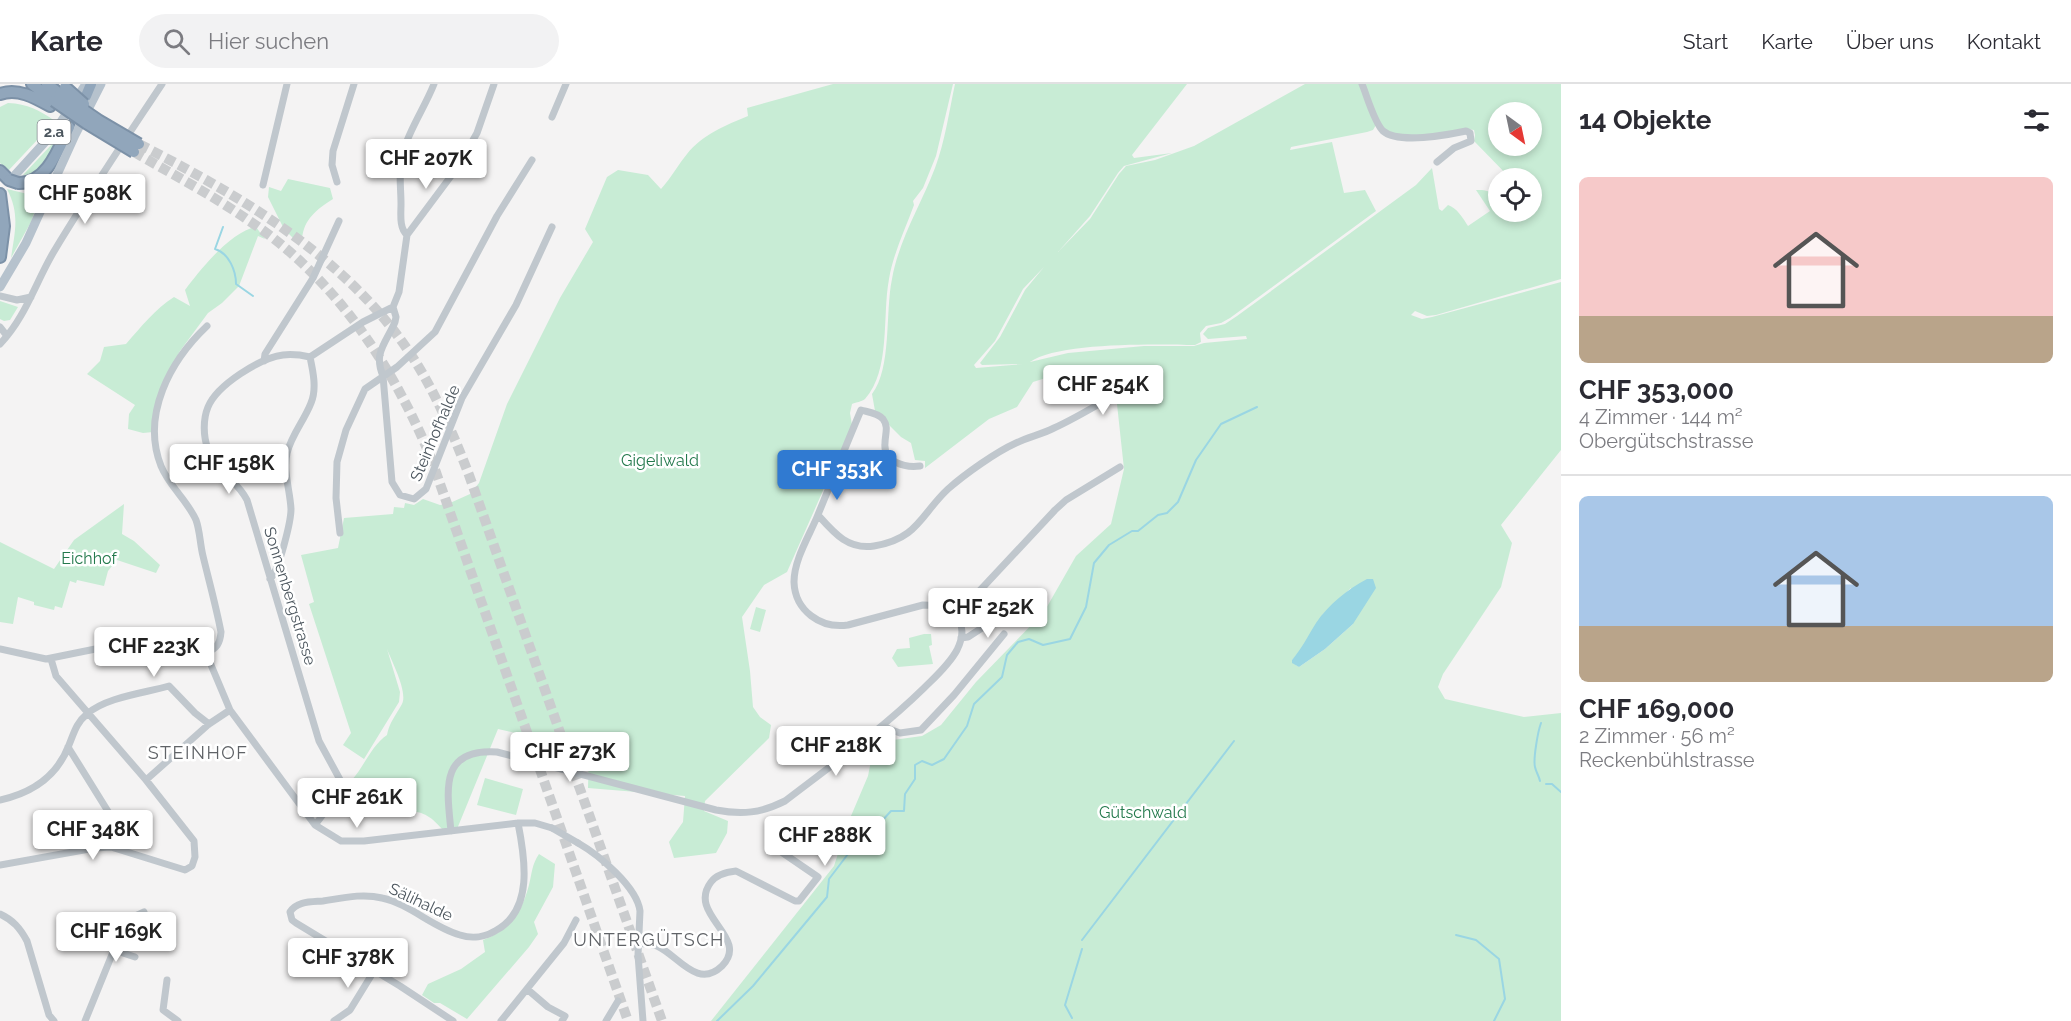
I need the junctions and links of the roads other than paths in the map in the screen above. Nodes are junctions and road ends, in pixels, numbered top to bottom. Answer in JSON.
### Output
{"nodes":[{"id":1,"x":32,"y":84,"type":"edge"},
{"id":2,"x":47,"y":84,"type":"edge"},
{"id":3,"x":86,"y":84,"type":"edge"},
{"id":4,"x":91,"y":84,"type":"edge"},
{"id":5,"x":101,"y":84,"type":"edge"},
{"id":6,"x":162,"y":84,"type":"edge"},
{"id":7,"x":287,"y":84,"type":"edge"},
{"id":8,"x":354,"y":84,"type":"edge"},
{"id":9,"x":434,"y":84,"type":"edge"},
{"id":10,"x":494,"y":84,"type":"edge"},
{"id":11,"x":566,"y":84,"type":"edge"},
{"id":12,"x":1362,"y":84,"type":"edge"},
{"id":13,"x":0,"y":94,"type":"edge"},
{"id":14,"x":58,"y":94,"type":"edge"},
{"id":15,"x":86,"y":96,"type":"dead end"},
{"id":16,"x":552,"y":117,"type":"dead end"},
{"id":17,"x":69,"y":127,"type":"dead end"},
{"id":18,"x":532,"y":160,"type":"dead end"},
{"id":19,"x":1437,"y":162,"type":"dead end"},
{"id":20,"x":7,"y":177,"type":"edge"},
{"id":21,"x":337,"y":182,"type":"dead end"},
{"id":22,"x":263,"y":185,"type":"dead end"},
{"id":23,"x":1,"y":199,"type":"edge"},
{"id":24,"x":339,"y":221,"type":"dead end"},
{"id":25,"x":552,"y":227,"type":"dead end"},
{"id":26,"x":407,"y":235,"type":"junction"},
{"id":27,"x":0,"y":257,"type":"edge"},
{"id":28,"x":0,"y":287,"type":"edge"},
{"id":29,"x":0,"y":296,"type":"edge"},
{"id":30,"x":31,"y":297,"type":"junction"},
{"id":31,"x":393,"y":307,"type":"junction"},
{"id":32,"x":207,"y":326,"type":"dead end"},
{"id":33,"x":0,"y":327,"type":"edge"},
{"id":34,"x":4,"y":335,"type":"edge"},
{"id":35,"x":0,"y":344,"type":"edge"},
{"id":36,"x":310,"y":357,"type":"junction"},
{"id":37,"x":264,"y":361,"type":"junction"},
{"id":38,"x":383,"y":376,"type":"junction"},
{"id":39,"x":1118,"y":393,"type":"dead end"},
{"id":40,"x":920,"y":466,"type":"dead end"},
{"id":41,"x":1120,"y":467,"type":"dead end"},
{"id":42,"x":818,"y":515,"type":"junction"},
{"id":43,"x":340,"y":533,"type":"dead end"},
{"id":44,"x":270,"y":579,"type":"junction"},
{"id":45,"x":1005,"y":614,"type":"dead end"},
{"id":46,"x":957,"y":615,"type":"junction"},
{"id":47,"x":1004,"y":634,"type":"dead end"},
{"id":48,"x":961,"y":638,"type":"junction"},
{"id":49,"x":0,"y":649,"type":"edge"},
{"id":50,"x":206,"y":653,"type":"junction"},
{"id":51,"x":51,"y":659,"type":"junction"},
{"id":52,"x":230,"y":710,"type":"junction"},
{"id":53,"x":87,"y":713,"type":"junction"},
{"id":54,"x":209,"y":724,"type":"junction"},
{"id":55,"x":884,"y":725,"type":"junction"},
{"id":56,"x":68,"y":747,"type":"junction"},
{"id":57,"x":146,"y":780,"type":"junction"},
{"id":58,"x":336,"y":798,"type":"junction"},
{"id":59,"x":0,"y":800,"type":"edge"},
{"id":60,"x":365,"y":811,"type":"dead end"},
{"id":61,"x":518,"y":823,"type":"junction"},
{"id":62,"x":315,"y":825,"type":"junction"},
{"id":63,"x":451,"y":831,"type":"junction"},
{"id":64,"x":111,"y":847,"type":"junction"},
{"id":65,"x":780,"y":851,"type":"dead end"},
{"id":66,"x":0,"y":865,"type":"edge"},
{"id":67,"x":144,"y":912,"type":"dead end"},
{"id":68,"x":0,"y":914,"type":"edge"},
{"id":69,"x":576,"y":920,"type":"dead end"},
{"id":70,"x":639,"y":943,"type":"junction"},
{"id":71,"x":117,"y":944,"type":"junction"},
{"id":72,"x":135,"y":957,"type":"dead end"},
{"id":73,"x":374,"y":971,"type":"junction"},
{"id":74,"x":167,"y":980,"type":"dead end"},
{"id":75,"x":527,"y":989,"type":"junction"},
{"id":76,"x":618,"y":1001,"type":"dead end"},
{"id":77,"x":54,"y":1021,"type":"edge"},
{"id":78,"x":85,"y":1021,"type":"edge"},
{"id":79,"x":178,"y":1021,"type":"edge"},
{"id":80,"x":334,"y":1021,"type":"edge"},
{"id":81,"x":453,"y":1021,"type":"edge"},
{"id":82,"x":501,"y":1021,"type":"edge"},
{"id":83,"x":562,"y":1021,"type":"edge"},
{"id":84,"x":606,"y":1021,"type":"edge"},
{"id":85,"x":643,"y":1021,"type":"edge"}],
"edges":[{"from":1,"to":14,"type":"highway"},
{"from":2,"to":14,"type":"highway"},
{"from":3,"to":20,"type":"main road","number":"2.a"},
{"from":4,"to":15,"type":"highway"},
{"from":5,"to":28,"type":"main road","number":"2.a"},
{"from":6,"to":30,"type":"street"},
{"from":7,"to":22,"type":"street"},
{"from":8,"to":21,"type":"street"},
{"from":9,"to":26,"type":"street"},
{"from":10,"to":26,"type":"street"},
{"from":11,"to":16,"type":"street"},
{"from":12,"to":19,"type":"street"},
{"from":13,"to":14,"type":"highway"},
{"from":14,"to":14,"type":"highway","bridge":true},
{"from":17,"to":20,"type":"highway"},
{"from":18,"to":38,"type":"street"},
{"from":23,"to":27,"type":"highway"},
{"from":24,"to":37,"type":"street"},
{"from":25,"to":38,"type":"street","name":"Steinhofhalde"},
{"from":26,"to":31,"type":"street"},
{"from":29,"to":30,"type":"street"},
{"from":30,"to":34,"type":"street"},
{"from":31,"to":36,"type":"street"},
{"from":31,"to":38,"type":"street"},
{"from":32,"to":50,"type":"street"},
{"from":33,"to":34,"type":"street"},
{"from":34,"to":35,"type":"street"},
{"from":36,"to":37,"type":"street","name":"Sonnenbergstrasse"},
{"from":36,"to":44,"type":"street"},
{"from":37,"to":44,"type":"street","name":"Sonnenbergstrasse"},
{"from":38,"to":43,"type":"street"},
{"from":39,"to":42,"type":"street"},
{"from":40,"to":42,"type":"street"},
{"from":41,"to":46,"type":"street"},
{"from":42,"to":46,"type":"street"},
{"from":44,"to":58,"type":"street","name":"Sonnenbergstrasse"},
{"from":45,"to":48,"type":"street"},
{"from":46,"to":48,"type":"street"},
{"from":47,"to":55,"type":"street"},
{"from":48,"to":55,"type":"street"},
{"from":49,"to":51,"type":"street"},
{"from":50,"to":51,"type":"street"},
{"from":50,"to":52,"type":"street"},
{"from":51,"to":53,"type":"street"},
{"from":52,"to":54,"type":"street"},
{"from":52,"to":62,"type":"street"},
{"from":53,"to":54,"type":"street"},
{"from":53,"to":56,"type":"street"},
{"from":53,"to":57,"type":"street"},
{"from":54,"to":57,"type":"street"},
{"from":55,"to":63,"type":"street"},
{"from":56,"to":59,"type":"street"},
{"from":56,"to":64,"type":"street"},
{"from":57,"to":64,"type":"street"},
{"from":58,"to":60,"type":"street"},
{"from":58,"to":62,"type":"street"},
{"from":61,"to":63,"type":"street"},
{"from":61,"to":70,"type":"street","bridge":true},
{"from":61,"to":73,"type":"street","name":"Sälihalde"},
{"from":62,"to":63,"type":"street"},
{"from":64,"to":66,"type":"street"},
{"from":65,"to":70,"type":"street"},
{"from":67,"to":71,"type":"street"},
{"from":68,"to":77,"type":"street"},
{"from":69,"to":75,"type":"street"},
{"from":70,"to":85,"type":"street"},
{"from":71,"to":72,"type":"street"},
{"from":71,"to":78,"type":"street"},
{"from":73,"to":80,"type":"street"},
{"from":73,"to":81,"type":"street"},
{"from":74,"to":79,"type":"street"},
{"from":75,"to":82,"type":"street"},
{"from":75,"to":83,"type":"street"},
{"from":76,"to":84,"type":"street"}]}
